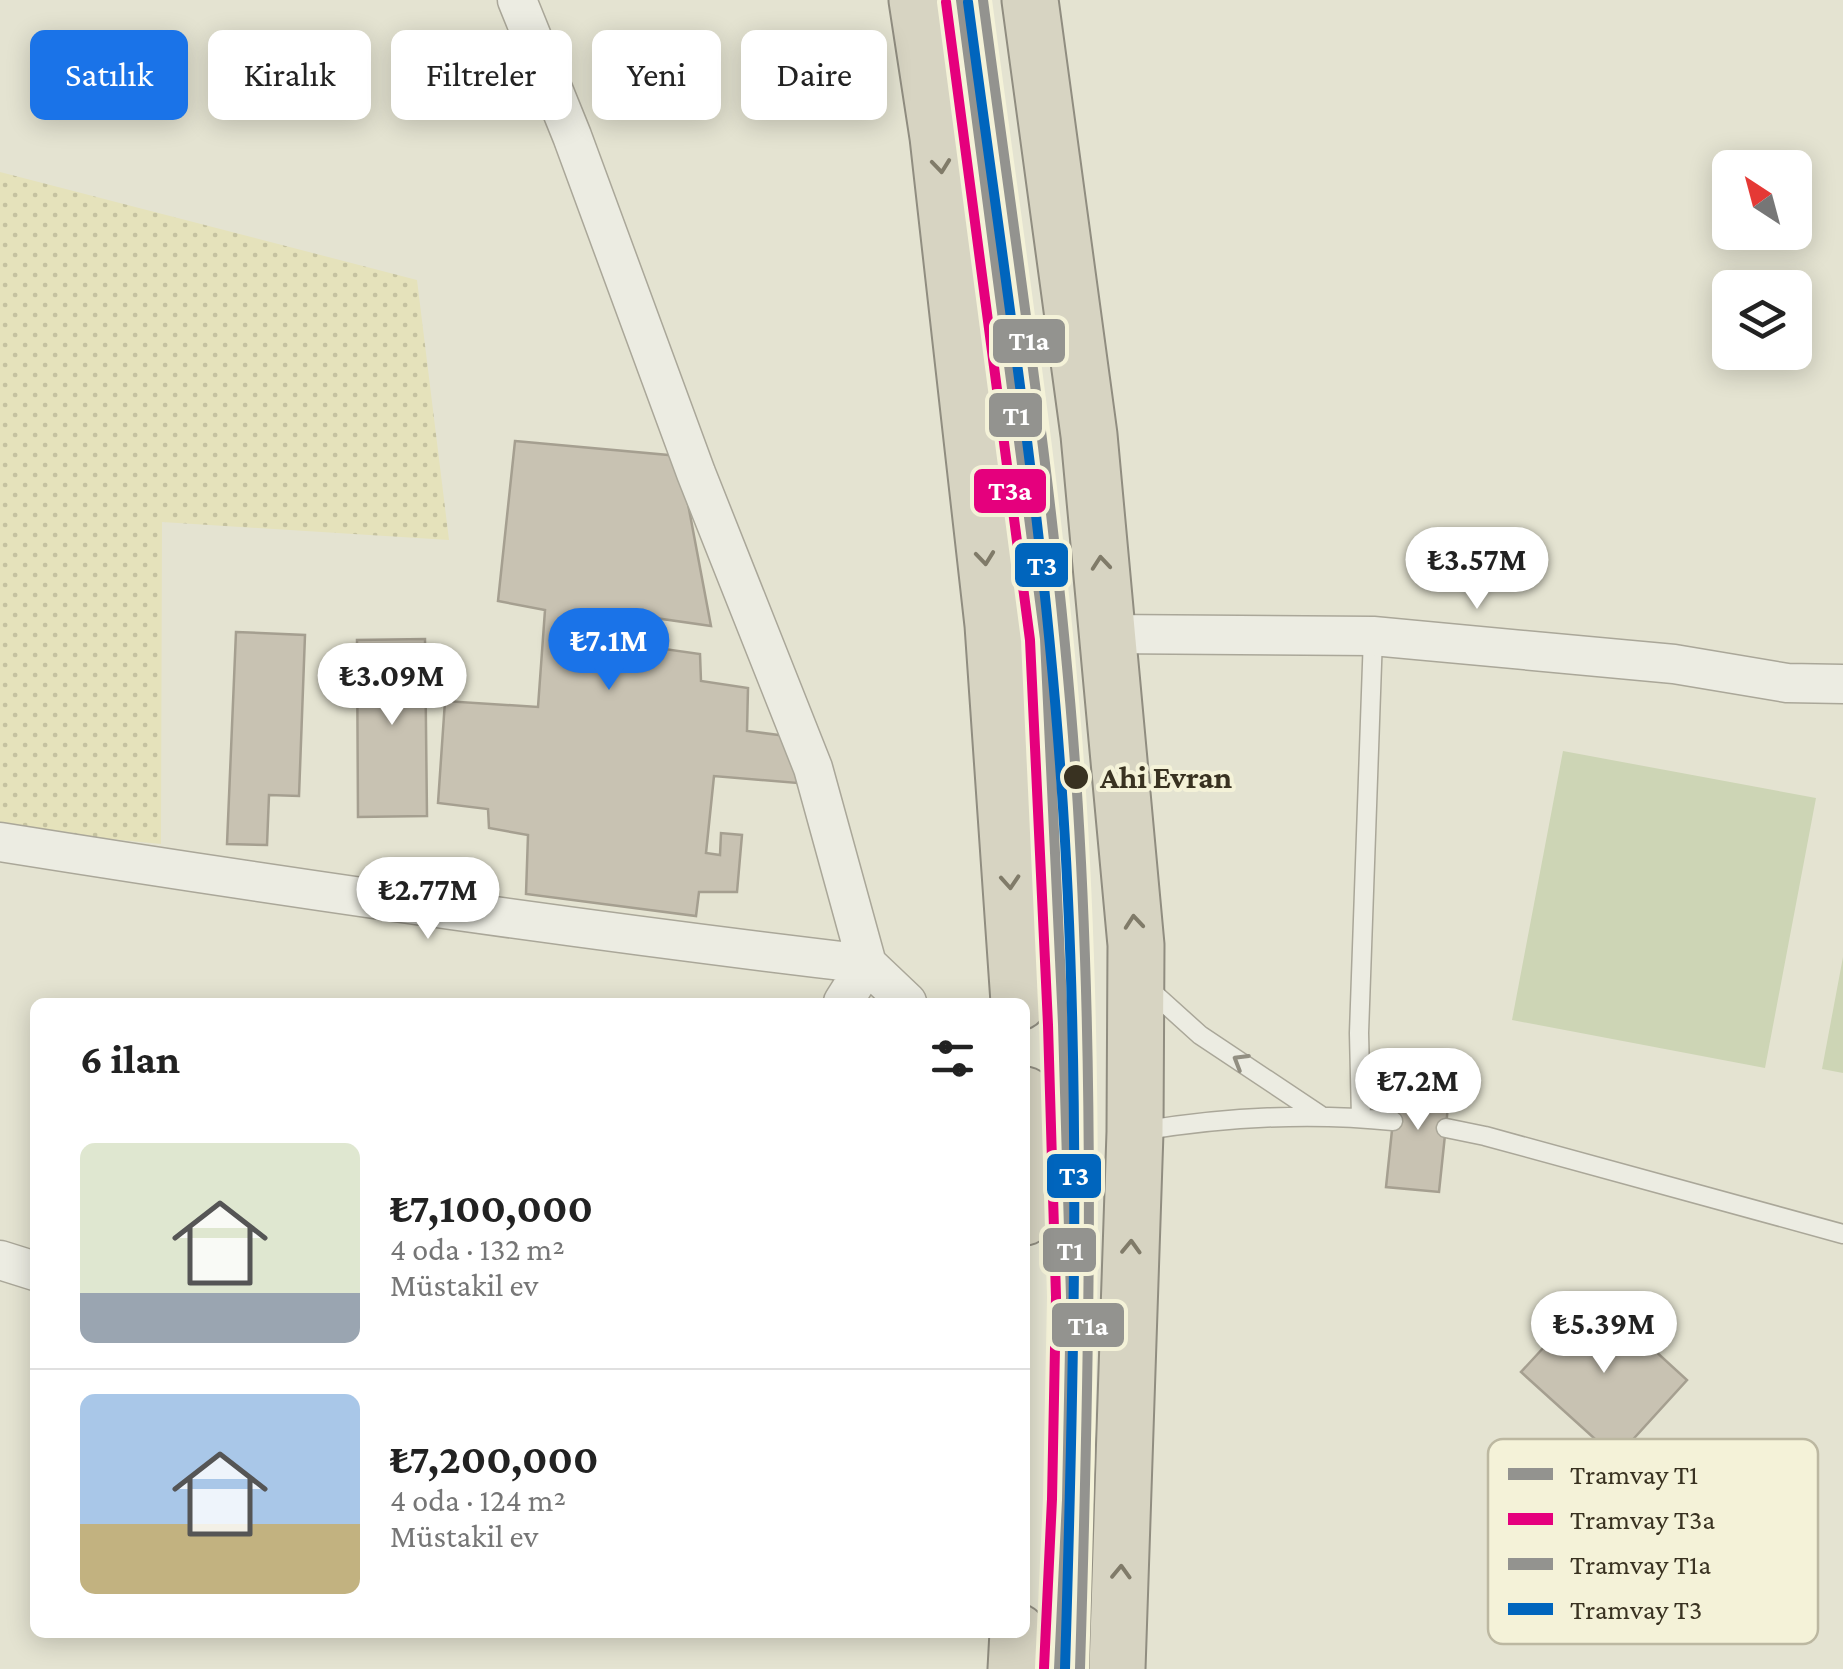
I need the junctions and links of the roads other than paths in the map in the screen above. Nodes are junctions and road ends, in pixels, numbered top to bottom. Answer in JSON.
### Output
{"nodes":[{"id":1,"x":518,"y":0,"type":"edge"},
{"id":2,"x":917,"y":0,"type":"edge"},
{"id":3,"x":1030,"y":0,"type":"edge"},
{"id":4,"x":1107,"y":634,"type":"junction"},
{"id":5,"x":1373,"y":636,"type":"junction"},
{"id":6,"x":1843,"y":684,"type":"edge"},
{"id":7,"x":0,"y":842,"type":"edge"},
{"id":8,"x":867,"y":964,"type":"junction"},
{"id":9,"x":1136,"y":975,"type":"junction"},
{"id":10,"x":846,"y":998,"type":"edge"},
{"id":11,"x":903,"y":998,"type":"edge"},
{"id":12,"x":1019,"y":998,"type":"edge"},
{"id":13,"x":1321,"y":1116,"type":"junction"},
{"id":14,"x":1361,"y":1118,"type":"junction"},
{"id":15,"x":1393,"y":1121,"type":"dead end"},
{"id":16,"x":1446,"y":1128,"type":"dead end"},
{"id":17,"x":1134,"y":1132,"type":"junction"},
{"id":18,"x":1843,"y":1234,"type":"edge"},
{"id":19,"x":0,"y":1260,"type":"edge"},
{"id":20,"x":30,"y":1269,"type":"edge"},
{"id":21,"x":1018,"y":1638,"type":"edge"},
{"id":22,"x":1016,"y":1669,"type":"edge"},
{"id":23,"x":1118,"y":1669,"type":"edge"}],
"edges":[{"from":1,"to":8,"type":"street"},
{"from":2,"to":12,"type":"highway","one_way":true},
{"from":4,"to":3,"type":"highway","one_way":true},
{"from":4,"to":5,"type":"street"},
{"from":9,"to":4,"type":"highway","one_way":true},
{"from":5,"to":6,"type":"street"},
{"from":5,"to":14,"type":"lane"},
{"from":7,"to":8,"type":"street"},
{"from":8,"to":10,"type":"street"},
{"from":8,"to":11,"type":"street"},
{"from":13,"to":9,"type":"lane","one_way":true},
{"from":9,"to":17,"type":"highway"},
{"from":13,"to":14,"type":"lane"},
{"from":13,"to":17,"type":"lane"},
{"from":14,"to":15,"type":"lane"},
{"from":16,"to":18,"type":"lane"},
{"from":23,"to":17,"type":"highway","one_way":true},
{"from":19,"to":20,"type":"street"},
{"from":21,"to":22,"type":"highway"}]}
